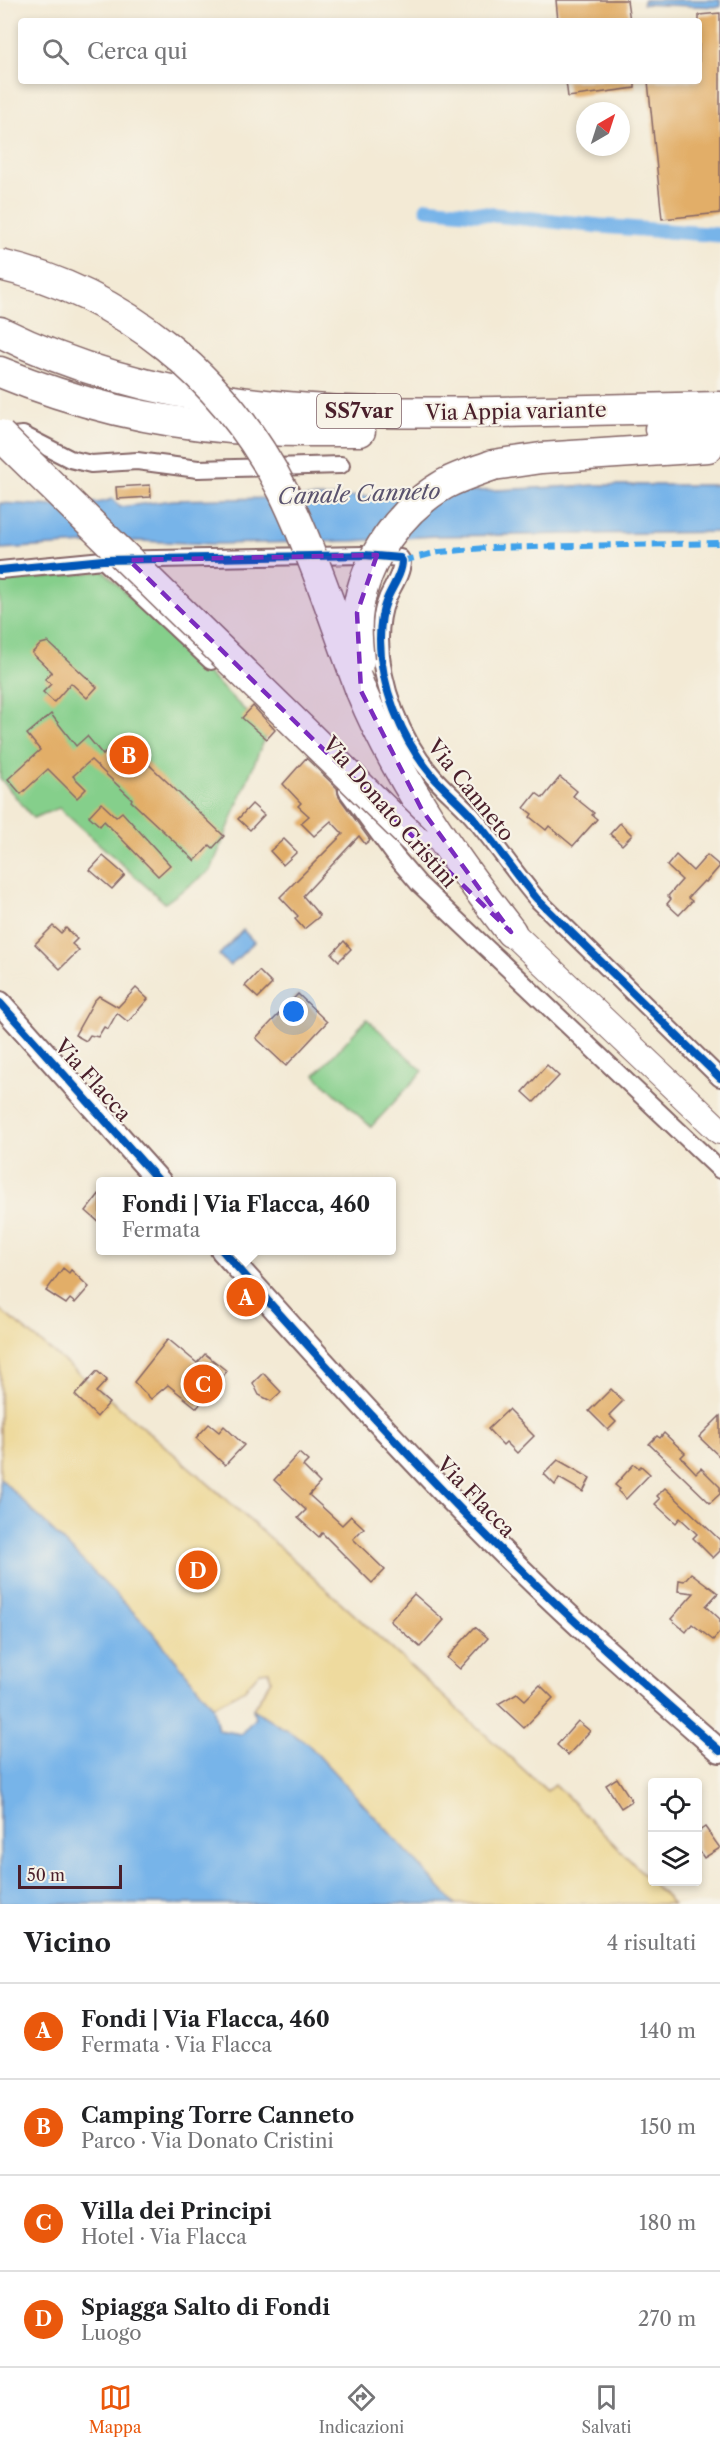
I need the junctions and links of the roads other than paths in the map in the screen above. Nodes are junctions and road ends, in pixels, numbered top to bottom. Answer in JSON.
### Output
{"nodes":[{"id":1,"x":0,"y":265,"type":"edge"},
{"id":2,"x":0,"y":332,"type":"edge"},
{"id":3,"x":0,"y":372,"type":"edge"},
{"id":4,"x":720,"y":407,"type":"edge"},
{"id":5,"x":720,"y":429,"type":"edge"},
{"id":6,"x":0,"y":436,"type":"edge"},
{"id":7,"x":720,"y":446,"type":"edge"},
{"id":8,"x":341,"y":465,"type":"dead end"},
{"id":9,"x":103,"y":560,"type":"junction"},
{"id":10,"x":0,"y":570,"type":"edge"},
{"id":11,"x":361,"y":691,"type":"junction"},
{"id":12,"x":424,"y":833,"type":"junction"},
{"id":13,"x":512,"y":932,"type":"joint"},
{"id":14,"x":0,"y":1003,"type":"edge"},
{"id":15,"x":720,"y":1078,"type":"edge"},
{"id":16,"x":720,"y":1131,"type":"edge"},
{"id":17,"x":720,"y":1170,"type":"edge"},
{"id":18,"x":156,"y":1177,"type":"edge"},
{"id":19,"x":226,"y":1255,"type":"edge"},
{"id":20,"x":720,"y":1751,"type":"edge"}],
"edges":[{"from":1,"to":11,"type":"highway","bridge":true},
{"from":2,"to":4,"type":"highway","name":"Via Appia variante","number":"SS7var"},
{"from":3,"to":5,"type":"highway","name":"Via Appia variante","number":"SS7var"},
{"from":6,"to":8,"type":"street"},
{"from":6,"to":12,"type":"highway","bridge":true},
{"from":7,"to":11,"type":"highway","bridge":true},
{"from":9,"to":10,"type":"street","name":"Via Canneto"},
{"from":9,"to":15,"type":"street","name":"Via Canneto"},
{"from":9,"to":17,"type":"street","name":"Via Donato Cristini"},
{"from":11,"to":12,"type":"highway"},
{"from":12,"to":13,"type":"highway"},
{"from":13,"to":16,"type":"main road"},
{"from":14,"to":18,"type":"main road","name":"Via Flacca"},
{"from":19,"to":20,"type":"main road","name":"Via Flacca"}]}
